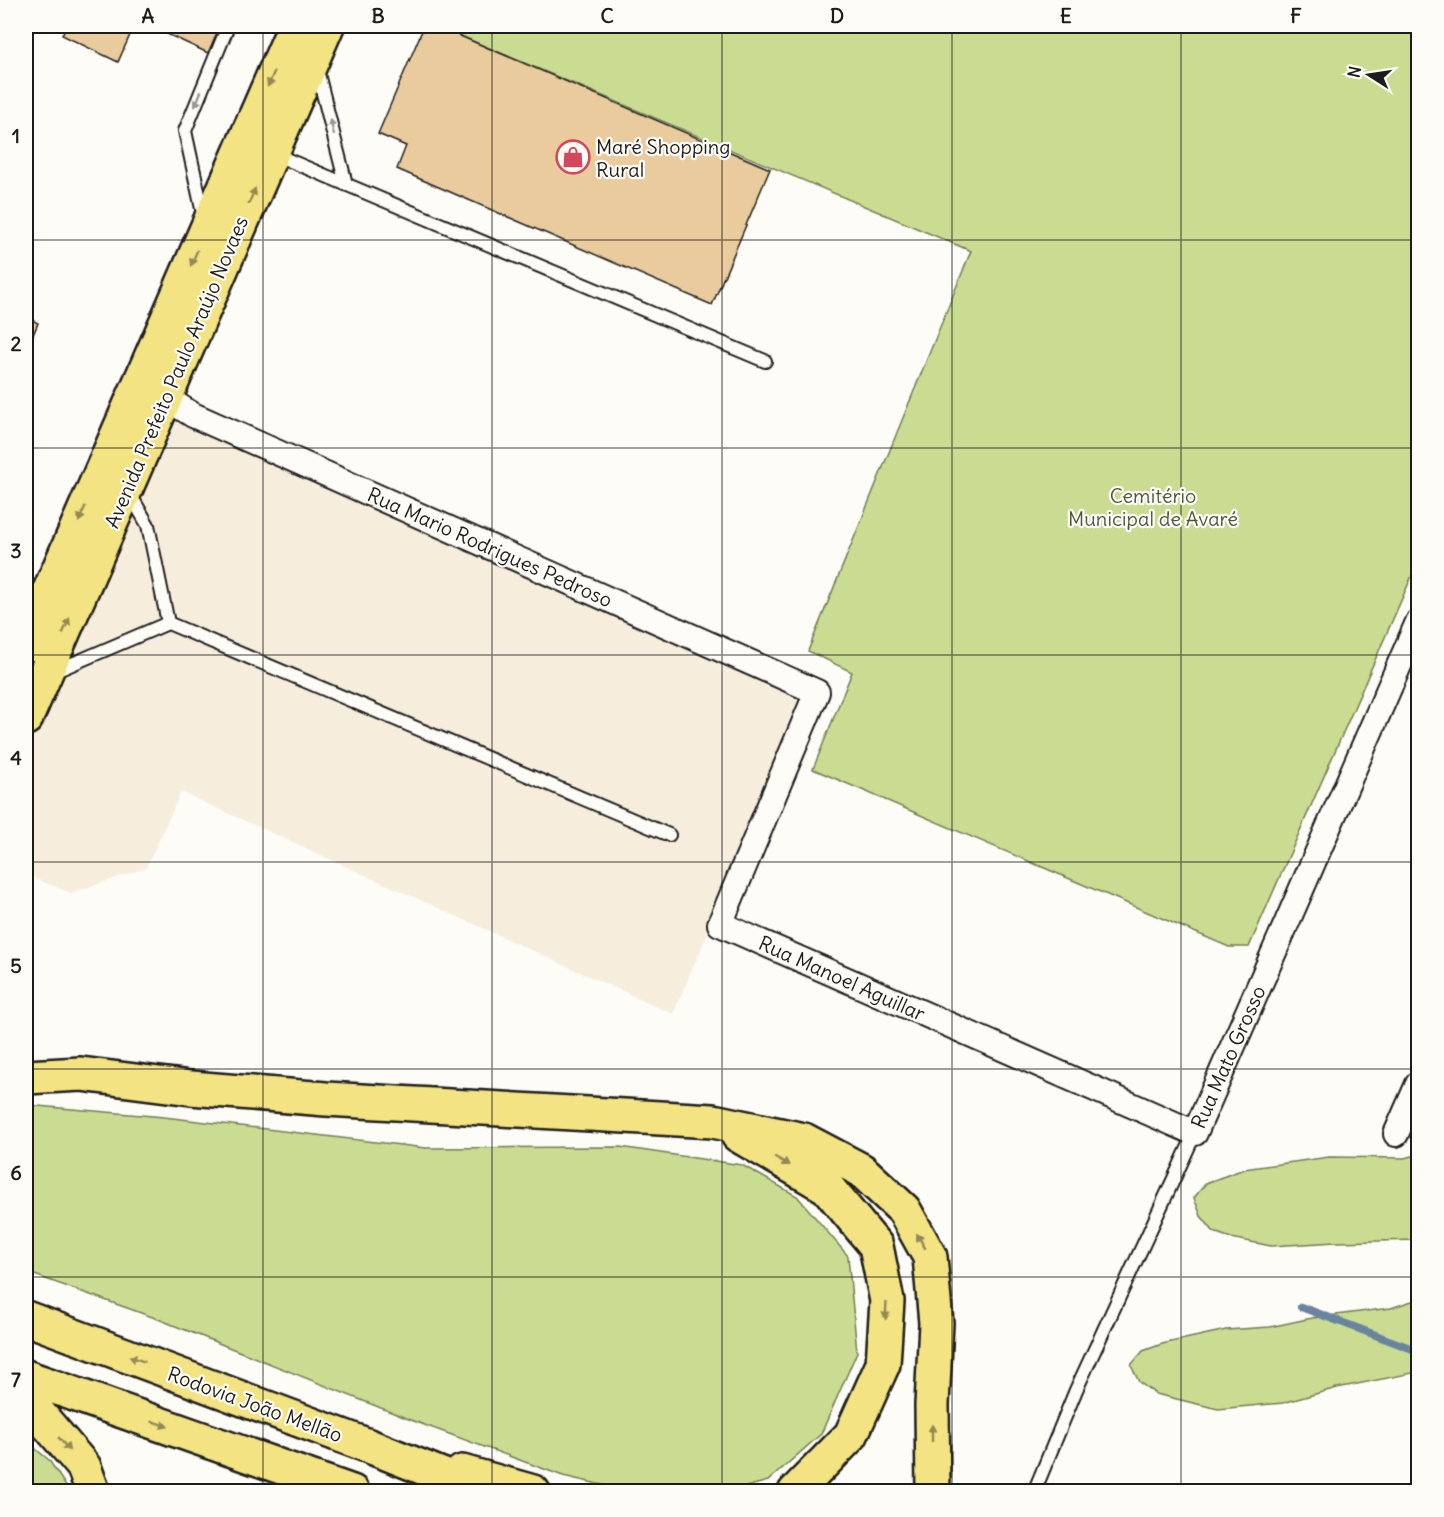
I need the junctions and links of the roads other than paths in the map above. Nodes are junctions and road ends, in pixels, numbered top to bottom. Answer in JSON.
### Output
{"nodes":[{"id":1,"x":228,"y":26,"type":"edge"},
{"id":2,"x":295,"y":26,"type":"edge"},
{"id":3,"x":320,"y":40,"type":"edge"},
{"id":4,"x":270,"y":152,"type":"junction"},
{"id":5,"x":346,"y":184,"type":"junction"},
{"id":6,"x":207,"y":228,"type":"junction"},
{"id":7,"x":765,"y":360,"type":"dead end"},
{"id":8,"x":166,"y":398,"type":"junction"},
{"id":9,"x":115,"y":476,"type":"junction"},
{"id":10,"x":1419,"y":622,"type":"edge"},
{"id":11,"x":168,"y":623,"type":"junction"},
{"id":12,"x":26,"y":645,"type":"edge"},
{"id":13,"x":45,"y":676,"type":"junction"},
{"id":14,"x":817,"y":692,"type":"joint"},
{"id":15,"x":26,"y":718,"type":"edge"},
{"id":16,"x":669,"y":835,"type":"dead end"},
{"id":17,"x":26,"y":1054,"type":"edge"},
{"id":18,"x":81,"y":1074,"type":"junction"},
{"id":19,"x":26,"y":1077,"type":"edge"},
{"id":20,"x":1419,"y":1084,"type":"edge"},
{"id":21,"x":713,"y":1121,"type":"junction"},
{"id":22,"x":1194,"y":1133,"type":"junction"},
{"id":23,"x":1396,"y":1134,"type":"dead end"},
{"id":24,"x":26,"y":1318,"type":"edge"},
{"id":25,"x":26,"y":1377,"type":"edge"},
{"id":26,"x":26,"y":1403,"type":"edge"},
{"id":27,"x":369,"y":1446,"type":"junction"},
{"id":28,"x":93,"y":1491,"type":"edge"},
{"id":29,"x":352,"y":1491,"type":"edge"},
{"id":30,"x":484,"y":1491,"type":"edge"},
{"id":31,"x":533,"y":1491,"type":"edge"},
{"id":32,"x":795,"y":1491,"type":"edge"},
{"id":33,"x":933,"y":1491,"type":"edge"},
{"id":34,"x":1034,"y":1491,"type":"edge"}],
"edges":[{"from":1,"to":6,"type":"lane","one_way":true},
{"from":2,"to":6,"type":"main road","name":"Avenida Prefeito Paulo Araújo Novaes","one_way":true},
{"from":3,"to":4,"type":"main road","name":"Avenida Prefeito Paulo Araújo Novaes"},
{"from":5,"to":3,"type":"lane","one_way":true},
{"from":4,"to":5,"type":"lane"},
{"from":8,"to":4,"type":"main road","name":"Avenida Prefeito Paulo Araújo Novaes","one_way":true},
{"from":5,"to":7,"type":"lane"},
{"from":6,"to":9,"type":"main road","name":"Avenida Prefeito Paulo Araújo Novaes","one_way":true},
{"from":8,"to":9,"type":"main road","name":"Avenida Prefeito Paulo Araújo Novaes"},
{"from":8,"to":14,"type":"street","name":"Rua Mario Rodrigues Pedroso"},
{"from":9,"to":11,"type":"lane"},
{"from":9,"to":12,"type":"main road","name":"Avenida Prefeito Paulo Araújo Novaes","one_way":true},
{"from":13,"to":9,"type":"main road","name":"Avenida Prefeito Paulo Araújo Novaes","one_way":true},
{"from":10,"to":22,"type":"street","name":"Rua Mato Grosso"},
{"from":11,"to":13,"type":"lane"},
{"from":11,"to":16,"type":"lane"},
{"from":13,"to":15,"type":"main road","name":"Avenida Prefeito Paulo Araújo Novaes"},
{"from":14,"to":22,"type":"street","name":"Rua Manoel Aguillar"},
{"from":17,"to":18,"type":"main road"},
{"from":18,"to":19,"type":"main road"},
{"from":18,"to":21,"type":"main road"},
{"from":20,"to":23,"type":"street"},
{"from":21,"to":32,"type":"main road","one_way":true},
{"from":33,"to":21,"type":"main road","one_way":true},
{"from":22,"to":34,"type":"lane","name":"Rua Mato Grosso"},
{"from":27,"to":24,"type":"main road","name":"Rodovia João Mellão","one_way":true},
{"from":25,"to":29,"type":"main road","one_way":true},
{"from":26,"to":28,"type":"main road","one_way":true},
{"from":27,"to":30,"type":"main road","name":"Rodovia João Mellão"},
{"from":27,"to":31,"type":"main road"}]}
